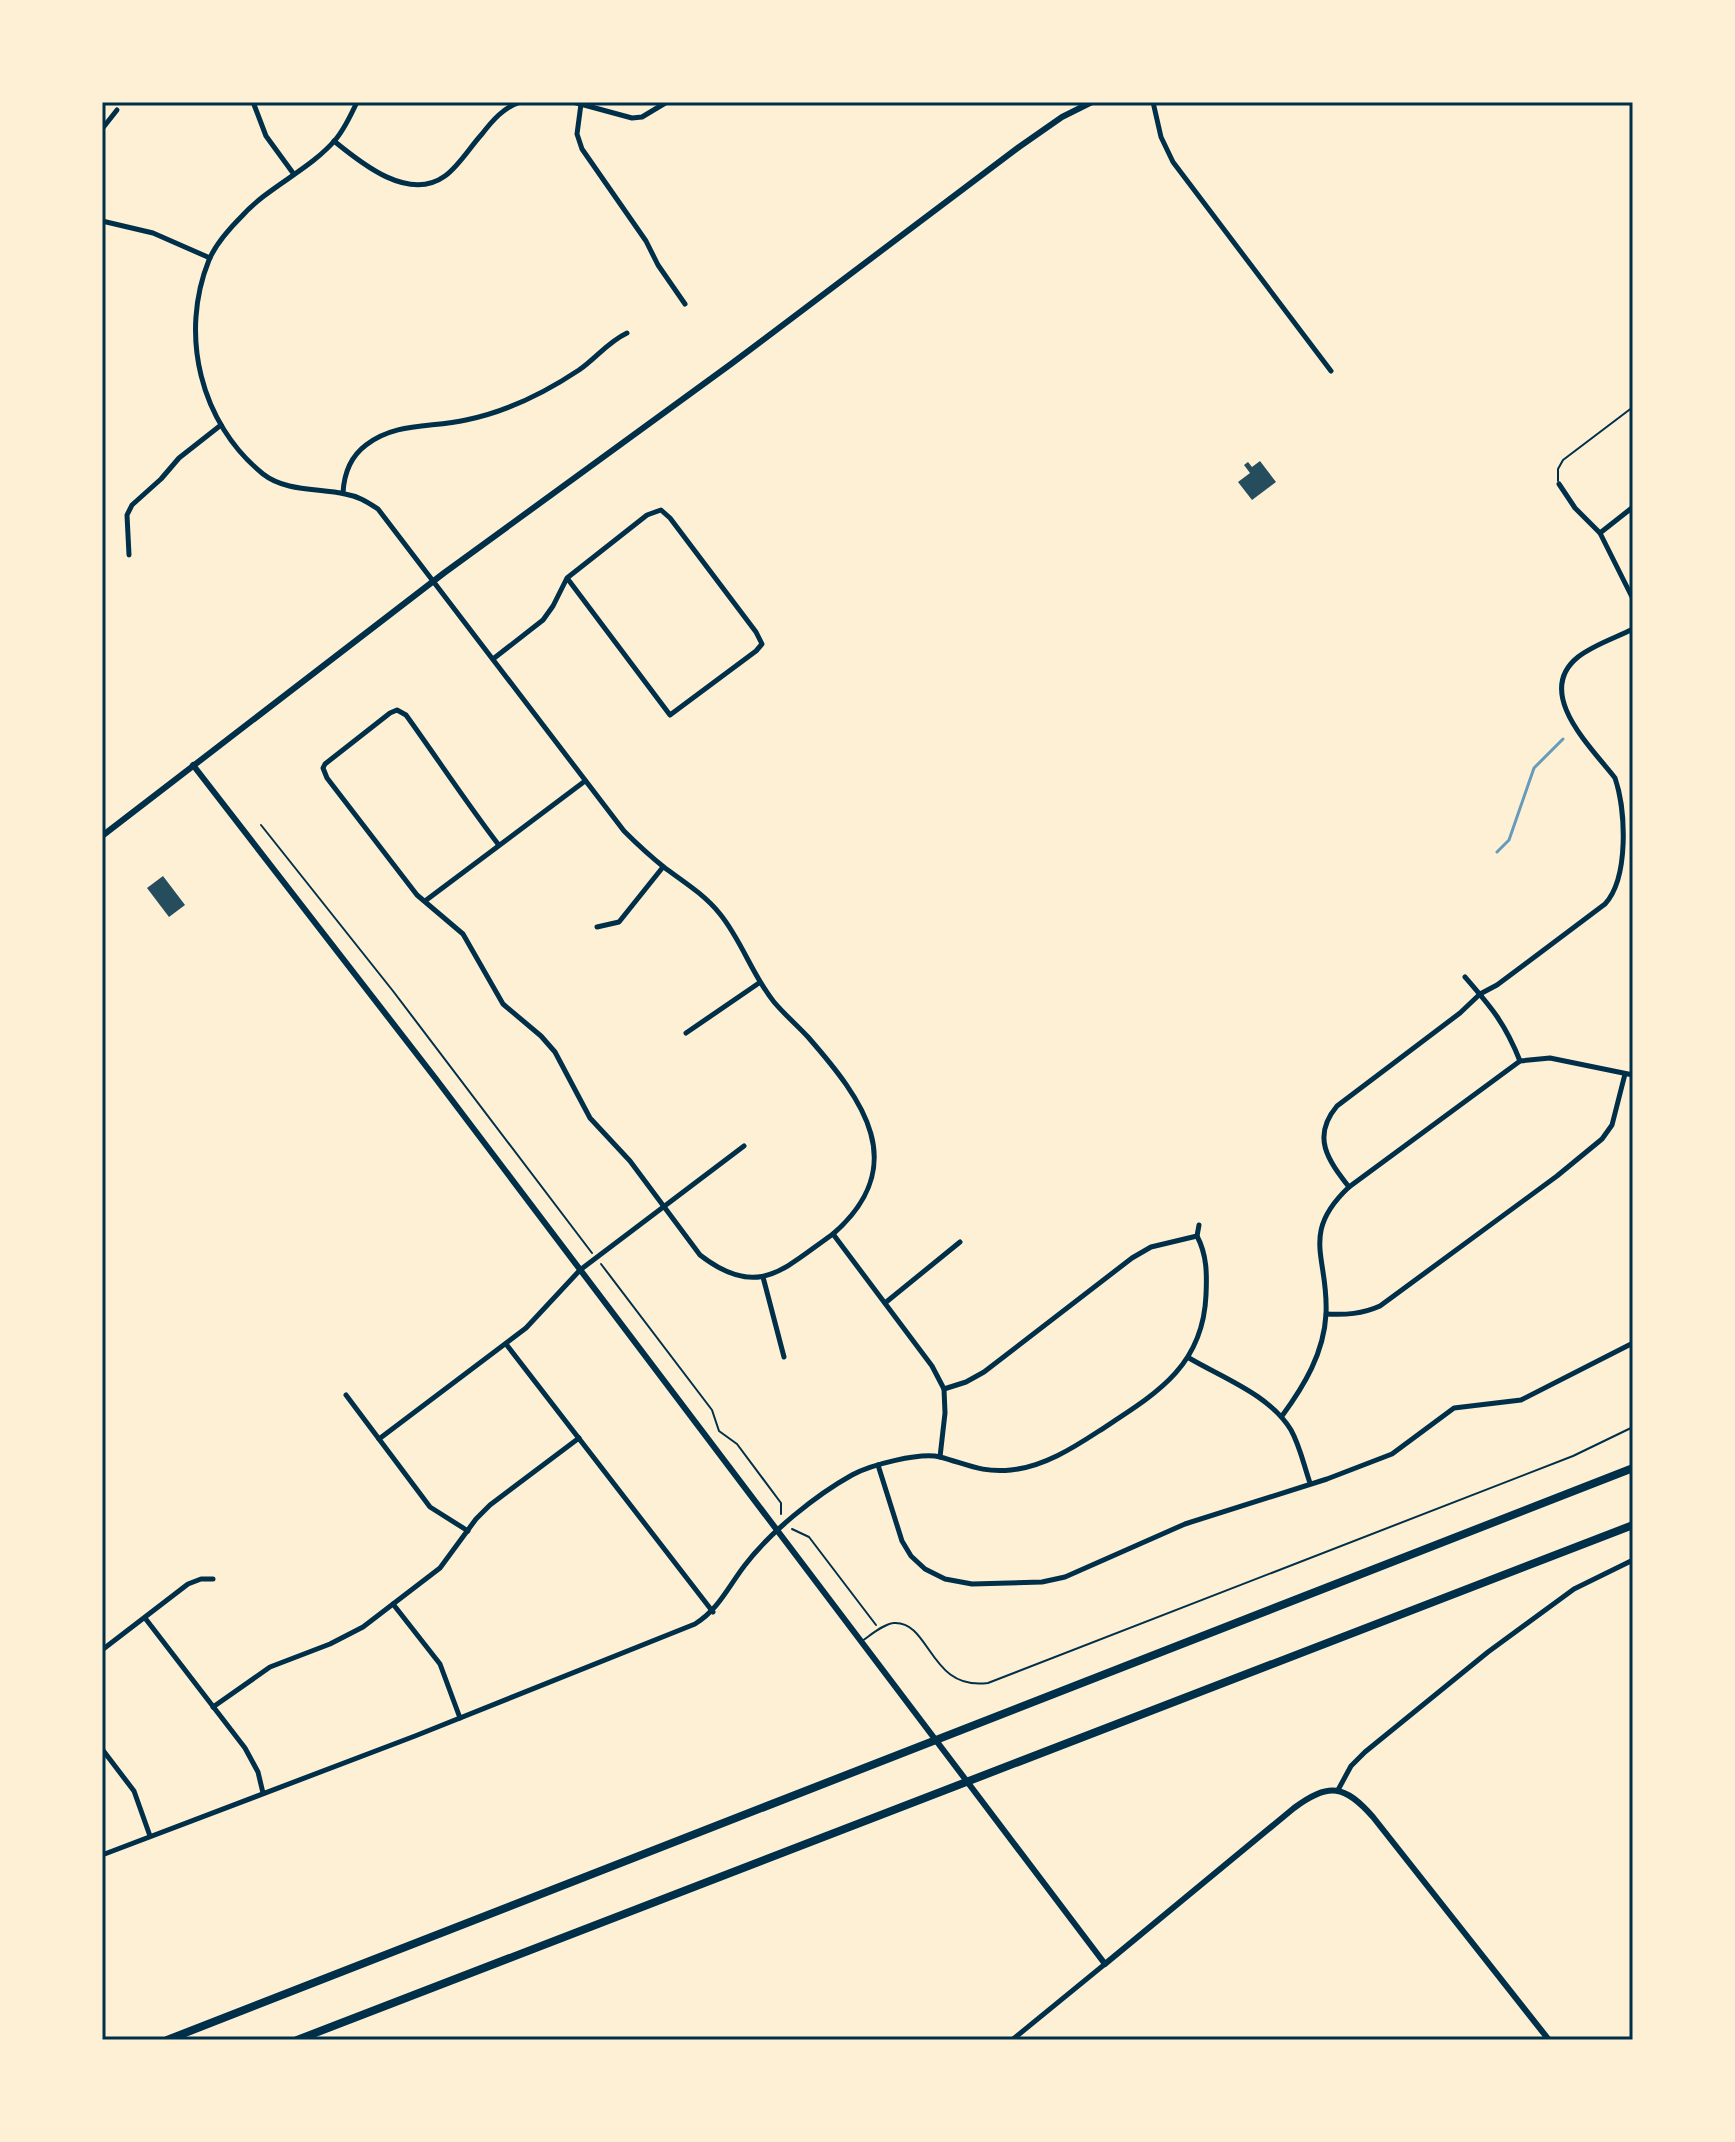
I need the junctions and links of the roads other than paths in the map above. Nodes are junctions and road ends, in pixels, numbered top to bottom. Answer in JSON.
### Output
{"nodes":[{"id":1,"x":253,"y":102,"type":"edge"},
{"id":2,"x":357,"y":102,"type":"edge"},
{"id":3,"x":520,"y":102,"type":"edge"},
{"id":4,"x":573,"y":102,"type":"edge"},
{"id":5,"x":667,"y":102,"type":"edge"},
{"id":6,"x":1092,"y":102,"type":"edge"},
{"id":7,"x":1153,"y":102,"type":"edge"},
{"id":8,"x":581,"y":104,"type":"junction"},
{"id":9,"x":117,"y":110,"type":"dead end"},
{"id":10,"x":102,"y":129,"type":"edge"},
{"id":11,"x":334,"y":141,"type":"junction"},
{"id":12,"x":293,"y":173,"type":"junction"},
{"id":13,"x":102,"y":221,"type":"edge"},
{"id":14,"x":210,"y":258,"type":"junction"},
{"id":15,"x":685,"y":304,"type":"dead end"},
{"id":16,"x":627,"y":333,"type":"dead end"},
{"id":17,"x":1331,"y":371,"type":"dead end"},
{"id":18,"x":1633,"y":407,"type":"edge"},
{"id":19,"x":221,"y":425,"type":"junction"},
{"id":20,"x":1559,"y":484,"type":"joint"},
{"id":21,"x":343,"y":493,"type":"junction"},
{"id":22,"x":1633,"y":507,"type":"edge"},
{"id":23,"x":1600,"y":533,"type":"junction"},
{"id":24,"x":129,"y":555,"type":"dead end"},
{"id":25,"x":567,"y":578,"type":"junction"},
{"id":26,"x":434,"y":582,"type":"junction"},
{"id":27,"x":1633,"y":599,"type":"edge"},
{"id":28,"x":1633,"y":629,"type":"edge"},
{"id":29,"x":493,"y":659,"type":"junction"},
{"id":30,"x":193,"y":765,"type":"junction"},
{"id":31,"x":585,"y":781,"type":"junction"},
{"id":32,"x":102,"y":836,"type":"edge"},
{"id":33,"x":498,"y":844,"type":"junction"},
{"id":34,"x":663,"y":867,"type":"junction"},
{"id":35,"x":425,"y":901,"type":"junction"},
{"id":36,"x":597,"y":927,"type":"dead end"},
{"id":37,"x":1465,"y":977,"type":"dead end"},
{"id":38,"x":759,"y":983,"type":"junction"},
{"id":39,"x":1480,"y":994,"type":"junction"},
{"id":40,"x":686,"y":1033,"type":"dead end"},
{"id":41,"x":1520,"y":1061,"type":"junction"},
{"id":42,"x":1625,"y":1074,"type":"junction"},
{"id":43,"x":1633,"y":1075,"type":"edge"},
{"id":44,"x":744,"y":1146,"type":"dead end"},
{"id":45,"x":1349,"y":1187,"type":"junction"},
{"id":46,"x":664,"y":1206,"type":"junction"},
{"id":47,"x":1199,"y":1225,"type":"dead end"},
{"id":48,"x":833,"y":1234,"type":"junction"},
{"id":49,"x":1197,"y":1236,"type":"junction"},
{"id":50,"x":960,"y":1242,"type":"dead end"},
{"id":51,"x":580,"y":1270,"type":"junction"},
{"id":52,"x":763,"y":1277,"type":"junction"},
{"id":53,"x":885,"y":1303,"type":"junction"},
{"id":54,"x":1326,"y":1314,"type":"junction"},
{"id":55,"x":1633,"y":1343,"type":"edge"},
{"id":56,"x":506,"y":1344,"type":"junction"},
{"id":57,"x":784,"y":1357,"type":"dead end"},
{"id":58,"x":1189,"y":1358,"type":"junction"},
{"id":59,"x":944,"y":1389,"type":"junction"},
{"id":60,"x":346,"y":1395,"type":"dead end"},
{"id":61,"x":1282,"y":1416,"type":"junction"},
{"id":62,"x":1633,"y":1427,"type":"edge"},
{"id":63,"x":579,"y":1438,"type":"junction"},
{"id":64,"x":379,"y":1439,"type":"junction"},
{"id":65,"x":940,"y":1457,"type":"junction"},
{"id":66,"x":878,"y":1465,"type":"junction"},
{"id":67,"x":1633,"y":1468,"type":"edge"},
{"id":68,"x":1310,"y":1483,"type":"junction"},
{"id":69,"x":1633,"y":1525,"type":"edge"},
{"id":70,"x":468,"y":1531,"type":"junction"},
{"id":71,"x":776,"y":1531,"type":"junction"},
{"id":72,"x":1633,"y":1560,"type":"edge"},
{"id":73,"x":213,"y":1579,"type":"dead end"},
{"id":74,"x":393,"y":1604,"type":"junction"},
{"id":75,"x":713,"y":1612,"type":"junction"},
{"id":76,"x":145,"y":1618,"type":"junction"},
{"id":77,"x":861,"y":1642,"type":"junction"},
{"id":78,"x":102,"y":1650,"type":"edge"},
{"id":79,"x":213,"y":1707,"type":"junction"},
{"id":80,"x":460,"y":1718,"type":"junction"},
{"id":81,"x":102,"y":1749,"type":"edge"},
{"id":82,"x":1338,"y":1790,"type":"junction"},
{"id":83,"x":263,"y":1793,"type":"junction"},
{"id":84,"x":150,"y":1836,"type":"junction"},
{"id":85,"x":102,"y":1855,"type":"edge"},
{"id":86,"x":1105,"y":1964,"type":"junction"},
{"id":87,"x":167,"y":2040,"type":"edge"},
{"id":88,"x":297,"y":2040,"type":"edge"},
{"id":89,"x":1012,"y":2040,"type":"edge"},
{"id":90,"x":1549,"y":2040,"type":"edge"}],
"edges":[{"from":1,"to":12,"type":"street"},
{"from":2,"to":11,"type":"street"},
{"from":3,"to":11,"type":"street"},
{"from":4,"to":8,"type":"street"},
{"from":5,"to":8,"type":"street"},
{"from":6,"to":26,"type":"street"},
{"from":7,"to":17,"type":"street"},
{"from":8,"to":15,"type":"street"},
{"from":9,"to":10,"type":"street"},
{"from":11,"to":12,"type":"street"},
{"from":12,"to":14,"type":"street"},
{"from":13,"to":14,"type":"street"},
{"from":14,"to":19,"type":"street"},
{"from":16,"to":21,"type":"street"},
{"from":18,"to":20,"type":"lane"},
{"from":19,"to":21,"type":"street"},
{"from":19,"to":24,"type":"street"},
{"from":20,"to":23,"type":"street"},
{"from":21,"to":26,"type":"street"},
{"from":22,"to":23,"type":"street"},
{"from":23,"to":27,"type":"street"},
{"from":25,"to":25,"type":"street"},
{"from":25,"to":29,"type":"street"},
{"from":26,"to":29,"type":"street"},
{"from":26,"to":30,"type":"street"},
{"from":28,"to":39,"type":"street"},
{"from":29,"to":31,"type":"street"},
{"from":30,"to":32,"type":"street"},
{"from":30,"to":51,"type":"street"},
{"from":31,"to":33,"type":"street"},
{"from":31,"to":34,"type":"street"},
{"from":33,"to":35,"type":"street"},
{"from":33,"to":35,"type":"street"},
{"from":34,"to":36,"type":"street"},
{"from":34,"to":38,"type":"street"},
{"from":35,"to":46,"type":"street"},
{"from":37,"to":39,"type":"street"},
{"from":38,"to":40,"type":"street"},
{"from":38,"to":48,"type":"street"},
{"from":39,"to":41,"type":"street"},
{"from":39,"to":45,"type":"street"},
{"from":41,"to":42,"type":"street"},
{"from":41,"to":45,"type":"street"},
{"from":42,"to":43,"type":"street"},
{"from":42,"to":54,"type":"street"},
{"from":44,"to":46,"type":"street"},
{"from":45,"to":54,"type":"street"},
{"from":46,"to":51,"type":"street"},
{"from":46,"to":52,"type":"street"},
{"from":47,"to":49,"type":"street"},
{"from":48,"to":52,"type":"street"},
{"from":48,"to":53,"type":"street"},
{"from":49,"to":58,"type":"street"},
{"from":49,"to":59,"type":"street"},
{"from":50,"to":53,"type":"street"},
{"from":51,"to":56,"type":"street"},
{"from":51,"to":71,"type":"street"},
{"from":52,"to":57,"type":"street"},
{"from":53,"to":59,"type":"street"},
{"from":54,"to":61,"type":"street"},
{"from":55,"to":68,"type":"street"},
{"from":56,"to":63,"type":"street"},
{"from":56,"to":64,"type":"street"},
{"from":58,"to":61,"type":"street"},
{"from":58,"to":65,"type":"street"},
{"from":59,"to":65,"type":"street"},
{"from":60,"to":64,"type":"street"},
{"from":61,"to":68,"type":"street"},
{"from":62,"to":77,"type":"lane"},
{"from":63,"to":70,"type":"street"},
{"from":63,"to":75,"type":"street"},
{"from":64,"to":70,"type":"street"},
{"from":65,"to":66,"type":"street"},
{"from":66,"to":68,"type":"street"},
{"from":66,"to":71,"type":"street"},
{"from":67,"to":87,"type":"highway"},
{"from":69,"to":88,"type":"highway"},
{"from":70,"to":74,"type":"street"},
{"from":71,"to":75,"type":"street"},
{"from":71,"to":77,"type":"street"},
{"from":72,"to":82,"type":"street"},
{"from":73,"to":76,"type":"street"},
{"from":74,"to":79,"type":"street"},
{"from":74,"to":80,"type":"street"},
{"from":75,"to":80,"type":"street"},
{"from":76,"to":78,"type":"street"},
{"from":76,"to":79,"type":"street"},
{"from":77,"to":86,"type":"street"},
{"from":79,"to":83,"type":"street"},
{"from":80,"to":83,"type":"street"},
{"from":81,"to":84,"type":"street"},
{"from":82,"to":86,"type":"street"},
{"from":82,"to":90,"type":"street"},
{"from":83,"to":84,"type":"street"},
{"from":84,"to":85,"type":"street"},
{"from":86,"to":89,"type":"street"}]}
